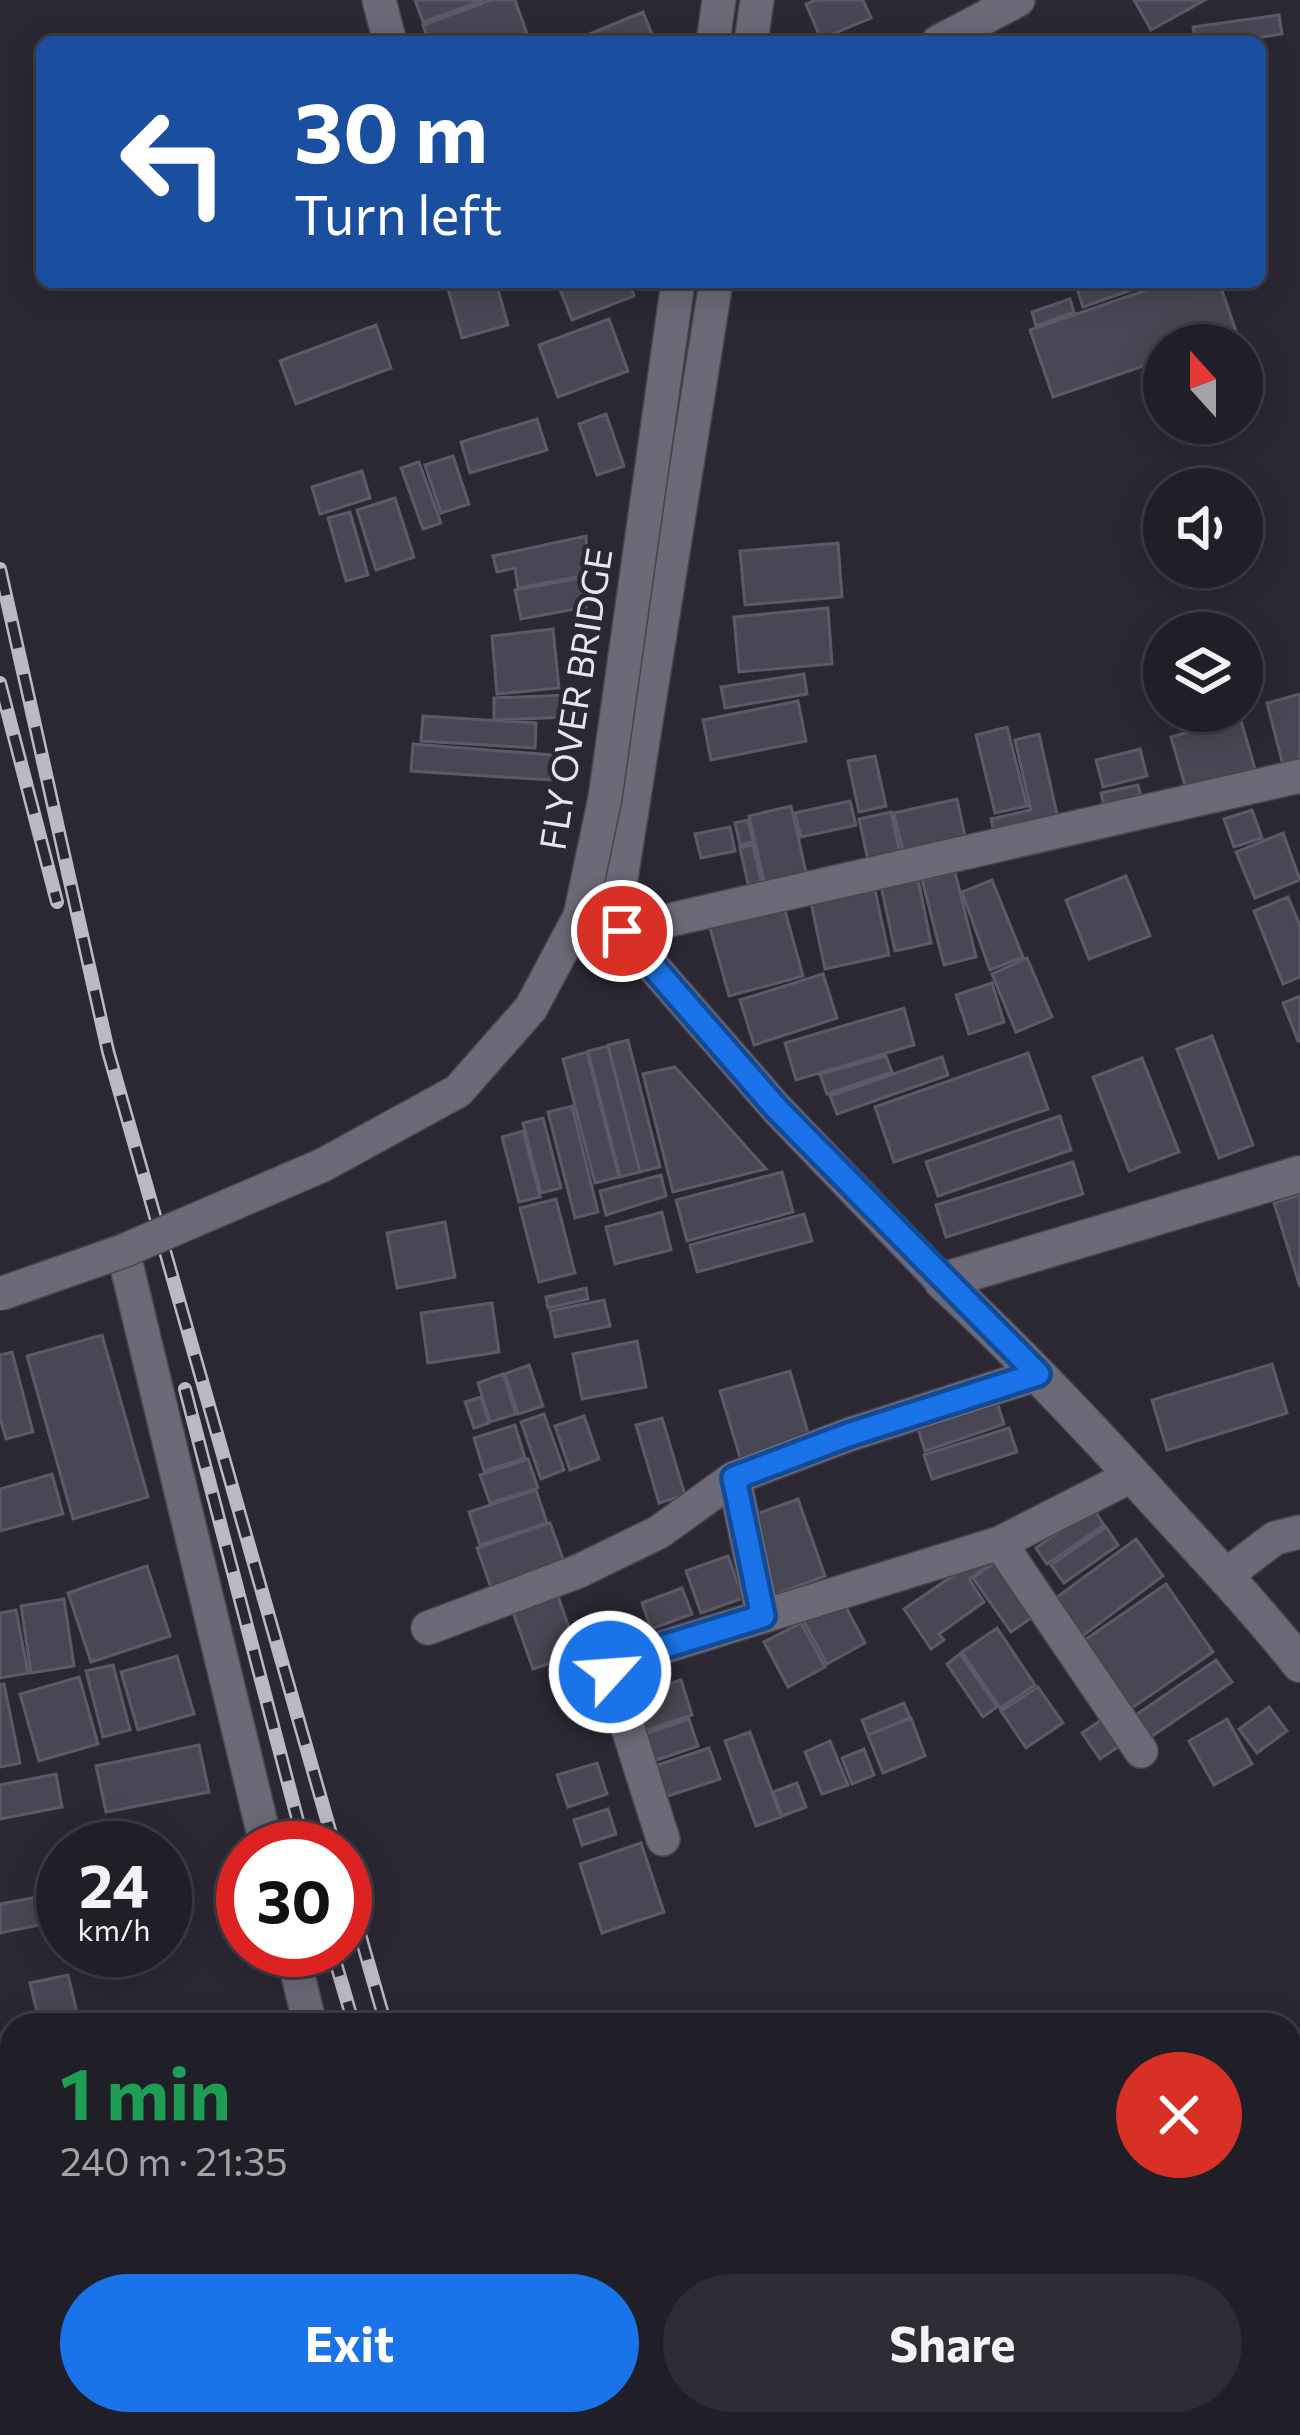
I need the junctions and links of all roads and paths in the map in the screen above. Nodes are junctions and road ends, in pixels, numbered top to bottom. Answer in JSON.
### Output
{"nodes":[{"id":1,"x":379,"y":0,"type":"edge"},
{"id":2,"x":719,"y":0,"type":"edge"},
{"id":3,"x":758,"y":0,"type":"edge"},
{"id":4,"x":1018,"y":0,"type":"edge"},
{"id":5,"x":388,"y":36,"type":"edge"},
{"id":6,"x":714,"y":36,"type":"edge"},
{"id":7,"x":752,"y":36,"type":"edge"},
{"id":8,"x":949,"y":36,"type":"edge"},
{"id":9,"x":677,"y":288,"type":"edge"},
{"id":10,"x":715,"y":288,"type":"edge"},
{"id":11,"x":1300,"y":776,"type":"edge"},
{"id":12,"x":622,"y":931,"type":"junction"},
{"id":13,"x":1300,"y":1174,"type":"edge"},
{"id":14,"x":123,"y":1251,"type":"junction"},
{"id":15,"x":942,"y":1281,"type":"junction"},
{"id":16,"x":0,"y":1294,"type":"edge"},
{"id":17,"x":1038,"y":1374,"type":"junction"},
{"id":18,"x":1133,"y":1475,"type":"junction"},
{"id":19,"x":734,"y":1478,"type":"junction"},
{"id":20,"x":1300,"y":1532,"type":"edge"},
{"id":21,"x":1000,"y":1543,"type":"junction"},
{"id":22,"x":1225,"y":1576,"type":"junction"},
{"id":23,"x":763,"y":1616,"type":"junction"},
{"id":24,"x":428,"y":1628,"type":"dead end"},
{"id":25,"x":1300,"y":1664,"type":"edge"},
{"id":26,"x":1141,"y":1751,"type":"dead end"},
{"id":27,"x":260,"y":1821,"type":"edge"},
{"id":28,"x":663,"y":1839,"type":"dead end"},
{"id":29,"x":298,"y":1977,"type":"edge"},
{"id":30,"x":307,"y":2013,"type":"edge"}],
"edges":[{"from":1,"to":5,"type":"street"},
{"from":2,"to":6,"type":"street"},
{"from":3,"to":7,"type":"street"},
{"from":4,"to":8,"type":"street"},
{"from":9,"to":14,"type":"street","name":"FLY OVER BRIDGE","bridge":true},
{"from":10,"to":12,"type":"street"},
{"from":11,"to":12,"type":"street"},
{"from":12,"to":15,"type":"street"},
{"from":13,"to":15,"type":"street"},
{"from":14,"to":16,"type":"street","name":"FLY OVER BRIDGE","bridge":true},
{"from":14,"to":27,"type":"street"},
{"from":15,"to":17,"type":"street"},
{"from":17,"to":18,"type":"street"},
{"from":17,"to":19,"type":"street"},
{"from":18,"to":21,"type":"street"},
{"from":18,"to":22,"type":"street"},
{"from":19,"to":23,"type":"street"},
{"from":19,"to":24,"type":"street"},
{"from":20,"to":22,"type":"street"},
{"from":21,"to":23,"type":"street"},
{"from":21,"to":26,"type":"street"},
{"from":22,"to":25,"type":"street"},
{"from":23,"to":28,"type":"street"},
{"from":29,"to":30,"type":"street"}]}
